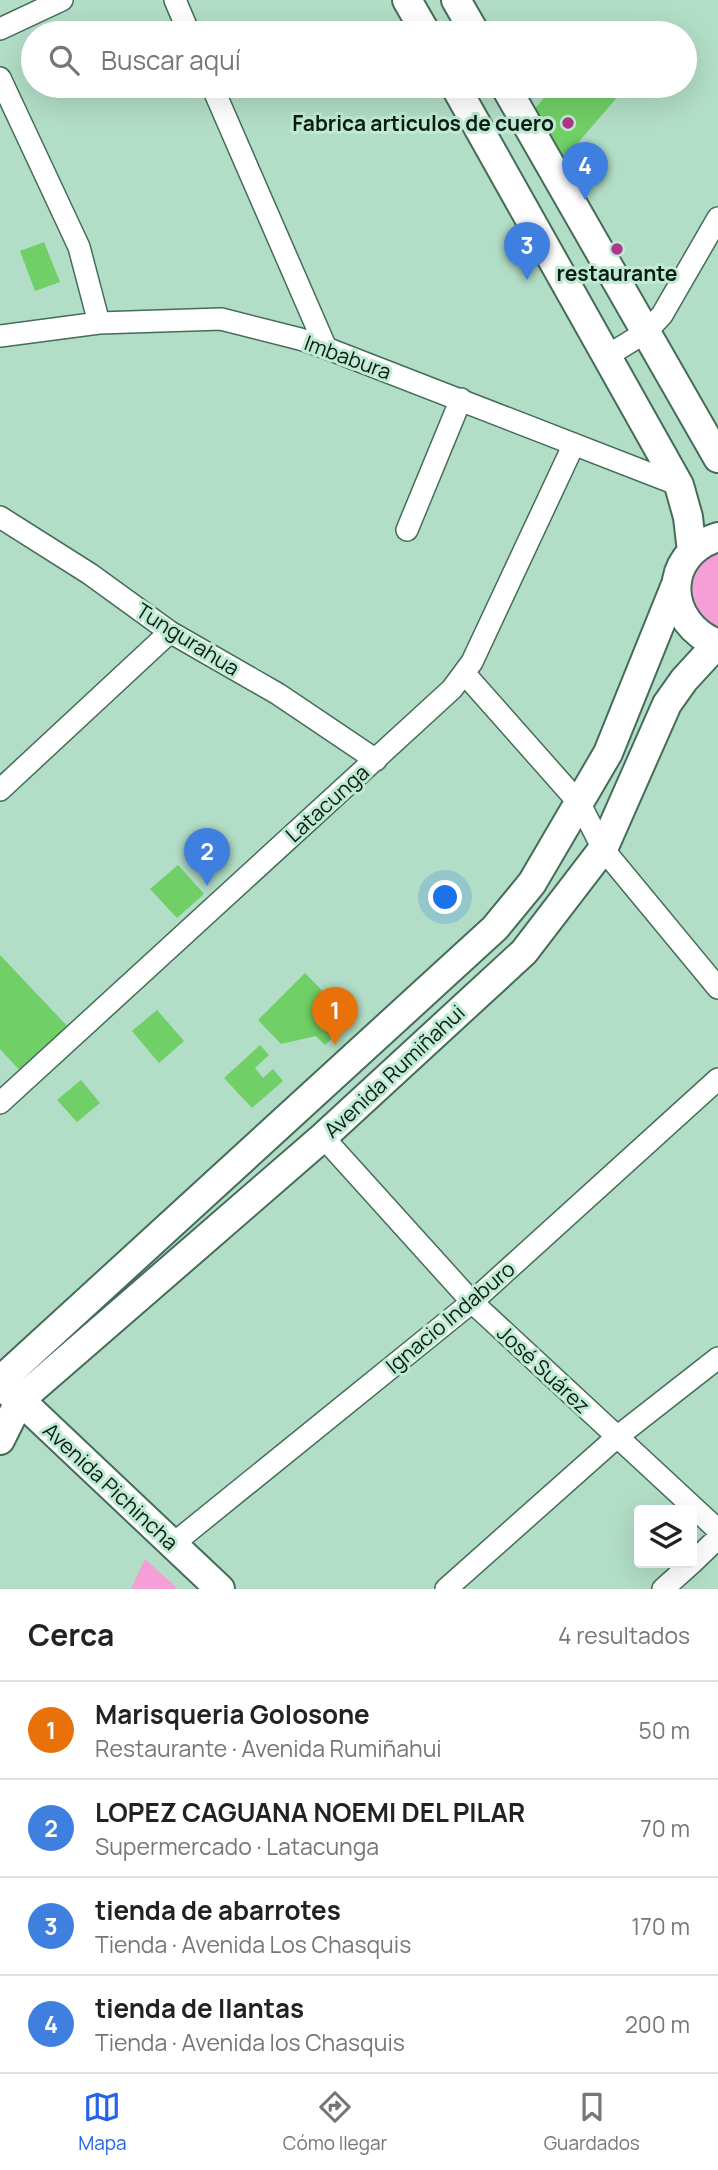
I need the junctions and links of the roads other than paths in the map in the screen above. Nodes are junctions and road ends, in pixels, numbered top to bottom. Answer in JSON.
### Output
{"nodes":[{"id":1,"x":62,"y":0,"type":"edge"},
{"id":2,"x":175,"y":0,"type":"edge"},
{"id":3,"x":407,"y":0,"type":"edge"},
{"id":4,"x":456,"y":0,"type":"edge"},
{"id":5,"x":184,"y":21,"type":"edge"},
{"id":6,"x":419,"y":21,"type":"edge"},
{"id":7,"x":468,"y":21,"type":"edge"},
{"id":8,"x":0,"y":29,"type":"edge"},
{"id":9,"x":0,"y":78,"type":"edge"},
{"id":10,"x":217,"y":98,"type":"edge"},
{"id":11,"x":462,"y":98,"type":"edge"},
{"id":12,"x":512,"y":98,"type":"edge"},
{"id":13,"x":718,"y":218,"type":"edge"},
{"id":14,"x":99,"y":323,"type":"junction"},
{"id":15,"x":646,"y":332,"type":"junction"},
{"id":16,"x":0,"y":336,"type":"edge"},
{"id":17,"x":326,"y":348,"type":"junction"},
{"id":18,"x":607,"y":356,"type":"junction"},
{"id":19,"x":461,"y":400,"type":"junction"},
{"id":20,"x":574,"y":444,"type":"junction"},
{"id":21,"x":718,"y":458,"type":"edge"},
{"id":22,"x":679,"y":485,"type":"junction"},
{"id":23,"x":0,"y":517,"type":"edge"},
{"id":24,"x":407,"y":530,"type":"dead end"},
{"id":25,"x":718,"y":537,"type":"edge"},
{"id":26,"x":692,"y":552,"type":"junction"},
{"id":27,"x":677,"y":582,"type":"junction"},
{"id":28,"x":170,"y":632,"type":"junction"},
{"id":29,"x":718,"y":644,"type":"edge"},
{"id":30,"x":464,"y":673,"type":"junction"},
{"id":31,"x":376,"y":760,"type":"junction"},
{"id":32,"x":0,"y":790,"type":"edge"},
{"id":33,"x":580,"y":804,"type":"junction"},
{"id":34,"x":603,"y":849,"type":"junction"},
{"id":35,"x":718,"y":988,"type":"edge"},
{"id":36,"x":718,"y":1079,"type":"edge"},
{"id":37,"x":0,"y":1103,"type":"edge"},
{"id":38,"x":323,"y":1137,"type":"junction"},
{"id":39,"x":472,"y":1302,"type":"junction"},
{"id":40,"x":718,"y":1358,"type":"edge"},
{"id":41,"x":7,"y":1389,"type":"edge"},
{"id":42,"x":617,"y":1437,"type":"junction"},
{"id":43,"x":0,"y":1440,"type":"edge"},
{"id":44,"x":718,"y":1530,"type":"edge"},
{"id":45,"x":718,"y":1538,"type":"edge"},
{"id":46,"x":173,"y":1544,"type":"junction"},
{"id":47,"x":697,"y":1558,"type":"edge"},
{"id":48,"x":686,"y":1568,"type":"edge"},
{"id":49,"x":220,"y":1589,"type":"edge"},
{"id":50,"x":446,"y":1589,"type":"edge"},
{"id":51,"x":663,"y":1589,"type":"edge"}],
"edges":[{"from":1,"to":8,"type":"street"},
{"from":2,"to":5,"type":"street"},
{"from":3,"to":6,"type":"main road"},
{"from":4,"to":7,"type":"main road"},
{"from":9,"to":14,"type":"street"},
{"from":10,"to":17,"type":"street"},
{"from":11,"to":18,"type":"main road"},
{"from":12,"to":15,"type":"main road"},
{"from":13,"to":15,"type":"street"},
{"from":14,"to":16,"type":"street","name":"Imbabura"},
{"from":14,"to":17,"type":"street","name":"Imbabura"},
{"from":15,"to":18,"type":"street"},
{"from":15,"to":21,"type":"main road"},
{"from":17,"to":19,"type":"street","name":"Imbabura"},
{"from":18,"to":22,"type":"main road"},
{"from":19,"to":20,"type":"street","name":"Imbabura"},
{"from":19,"to":24,"type":"street"},
{"from":20,"to":22,"type":"street","name":"Imbabura"},
{"from":20,"to":30,"type":"street","name":"Latacunga"},
{"from":22,"to":26,"type":"main road"},
{"from":23,"to":28,"type":"street","name":"Tungurahua"},
{"from":25,"to":26,"type":"main road"},
{"from":26,"to":27,"type":"main road","name":"Avenida Rumiñahui"},
{"from":27,"to":29,"type":"main road"},
{"from":27,"to":33,"type":"main road","name":"Avenida Rumiñahui"},
{"from":28,"to":31,"type":"street","name":"Tungurahua"},
{"from":28,"to":32,"type":"street"},
{"from":29,"to":34,"type":"main road","name":"Avenida Rumiñahui"},
{"from":30,"to":31,"type":"street","name":"Latacunga"},
{"from":30,"to":33,"type":"street"},
{"from":31,"to":37,"type":"street","name":"Latacunga"},
{"from":33,"to":34,"type":"street"},
{"from":33,"to":41,"type":"main road","name":"Avenida Rumiñahui"},
{"from":34,"to":35,"type":"street"},
{"from":34,"to":38,"type":"main road","name":"Avenida Rumiñahui"},
{"from":36,"to":39,"type":"street","name":"Ignacio Indaburo"},
{"from":38,"to":39,"type":"street","name":"José Suárez"},
{"from":38,"to":41,"type":"main road","name":"Avenida Rumiñahui"},
{"from":39,"to":42,"type":"street","name":"José Suárez"},
{"from":39,"to":46,"type":"street","name":"Ignacio Indaburo"},
{"from":40,"to":42,"type":"street"},
{"from":41,"to":43,"type":"main road","name":"Avenida Rumiñahui"},
{"from":41,"to":46,"type":"main road","name":"Avenida Pichincha"},
{"from":42,"to":44,"type":"street","name":"José Suárez"},
{"from":42,"to":50,"type":"street"},
{"from":45,"to":47,"type":"street"},
{"from":46,"to":49,"type":"main road","name":"Avenida Pichincha"},
{"from":48,"to":51,"type":"street"}]}
